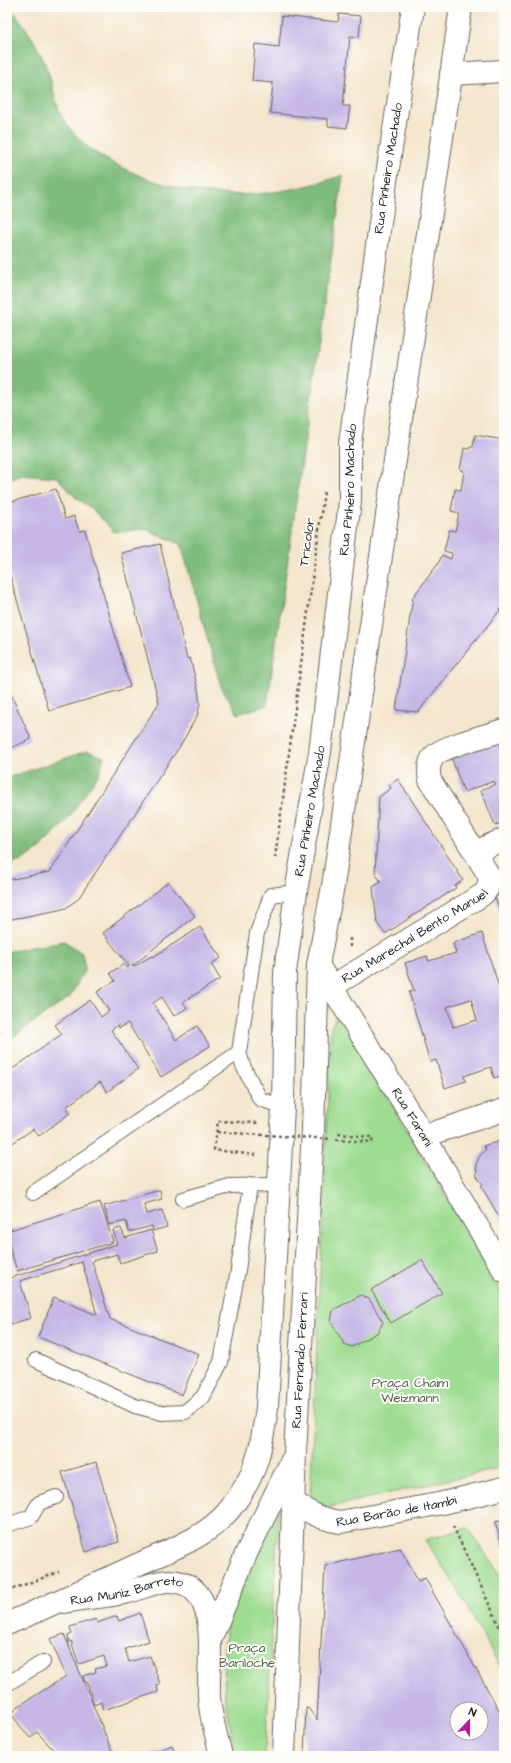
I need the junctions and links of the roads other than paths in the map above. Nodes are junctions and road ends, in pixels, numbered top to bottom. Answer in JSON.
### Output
{"nodes":[{"id":1,"x":413,"y":7,"type":"edge"},
{"id":2,"x":461,"y":7,"type":"edge"},
{"id":3,"x":504,"y":71,"type":"edge"},
{"id":4,"x":451,"y":74,"type":"junction"},
{"id":5,"x":504,"y":730,"type":"edge"},
{"id":6,"x":504,"y":839,"type":"edge"},
{"id":7,"x":475,"y":852,"type":"junction"},
{"id":8,"x":296,"y":892,"type":"junction"},
{"id":9,"x":318,"y":965,"type":"junction"},
{"id":10,"x":331,"y":987,"type":"junction"},
{"id":11,"x":239,"y":1052,"type":"junction"},
{"id":12,"x":283,"y":1107,"type":"junction"},
{"id":13,"x":504,"y":1110,"type":"edge"},
{"id":14,"x":424,"y":1136,"type":"junction"},
{"id":15,"x":250,"y":1185,"type":"junction"},
{"id":16,"x":279,"y":1185,"type":"junction"},
{"id":17,"x":33,"y":1193,"type":"dead end"},
{"id":18,"x":183,"y":1199,"type":"dead end"},
{"id":19,"x":504,"y":1271,"type":"edge"},
{"id":20,"x":36,"y":1360,"type":"dead end"},
{"id":21,"x":295,"y":1453,"type":"junction"},
{"id":22,"x":504,"y":1488,"type":"edge"},
{"id":23,"x":56,"y":1497,"type":"dead end"},
{"id":24,"x":294,"y":1500,"type":"junction"},
{"id":25,"x":7,"y":1525,"type":"edge"},
{"id":26,"x":57,"y":1603,"type":"junction"},
{"id":27,"x":7,"y":1624,"type":"edge"},
{"id":28,"x":210,"y":1640,"type":"junction"},
{"id":29,"x":43,"y":1662,"type":"dead end"},
{"id":30,"x":7,"y":1684,"type":"edge"},
{"id":31,"x":221,"y":1756,"type":"edge"},
{"id":32,"x":284,"y":1756,"type":"edge"}],
"edges":[{"from":1,"to":8,"type":"main road","name":"Rua Pinheiro Machado"},
{"from":2,"to":4,"type":"main road"},
{"from":3,"to":4,"type":"main road"},
{"from":4,"to":9,"type":"main road"},
{"from":5,"to":7,"type":"main road","name":"Rua Marechal Bento Manuel"},
{"from":6,"to":7,"type":"main road"},
{"from":7,"to":10,"type":"main road","name":"Rua Marechal Bento Manuel"},
{"from":8,"to":11,"type":"lane"},
{"from":8,"to":12,"type":"main road","name":"Rua Pinheiro Machado"},
{"from":9,"to":10,"type":"main road","name":"Rua Farani"},
{"from":9,"to":21,"type":"main road","name":"Rua Fernando Ferrari"},
{"from":10,"to":14,"type":"main road","name":"Rua Farani"},
{"from":11,"to":12,"type":"lane"},
{"from":11,"to":17,"type":"lane"},
{"from":12,"to":16,"type":"main road"},
{"from":13,"to":14,"type":"main road"},
{"from":14,"to":19,"type":"main road","name":"Rua Farani"},
{"from":15,"to":16,"type":"lane"},
{"from":15,"to":18,"type":"lane"},
{"from":15,"to":20,"type":"lane"},
{"from":16,"to":26,"type":"main road"},
{"from":21,"to":24,"type":"main road","name":"Rua Fernando Ferrari"},
{"from":21,"to":28,"type":"main road"},
{"from":22,"to":24,"type":"main road","name":"Rua Barão de Itambi"},
{"from":23,"to":25,"type":"lane"},
{"from":24,"to":32,"type":"main road","name":"Rua Fernando Ferrari"},
{"from":26,"to":27,"type":"main road","name":"Rua Muniz Barreto"},
{"from":26,"to":28,"type":"main road","name":"Rua Muniz Barreto"},
{"from":28,"to":31,"type":"main road"},
{"from":29,"to":30,"type":"lane"}]}
